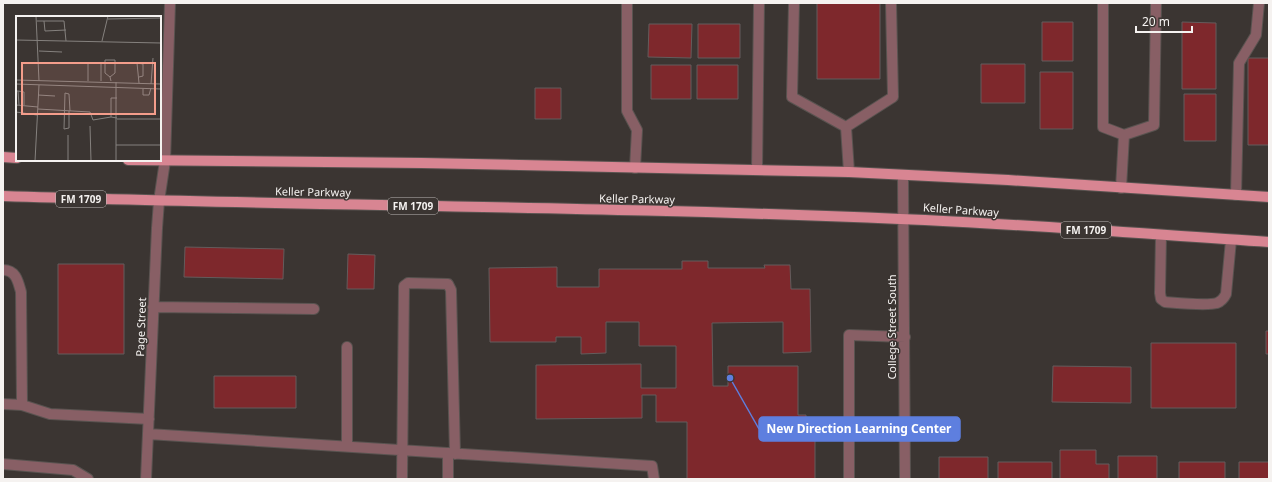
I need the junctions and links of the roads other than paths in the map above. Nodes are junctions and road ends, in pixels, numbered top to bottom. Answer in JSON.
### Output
{"nodes":[{"id":1,"x":170,"y":3,"type":"edge"},
{"id":2,"x":627,"y":3,"type":"edge"},
{"id":3,"x":759,"y":3,"type":"edge"},
{"id":4,"x":794,"y":3,"type":"edge"},
{"id":5,"x":891,"y":3,"type":"edge"},
{"id":6,"x":1103,"y":3,"type":"edge"},
{"id":7,"x":1156,"y":3,"type":"edge"},
{"id":8,"x":1259,"y":3,"type":"edge"},
{"id":9,"x":846,"y":127,"type":"junction"},
{"id":10,"x":1124,"y":135,"type":"junction"},
{"id":11,"x":3,"y":157,"type":"edge"},
{"id":12,"x":16,"y":158,"type":"edge"},
{"id":13,"x":161,"y":161,"type":"edge"},
{"id":14,"x":165,"y":161,"type":"junction"},
{"id":15,"x":635,"y":168,"type":"junction"},
{"id":16,"x":758,"y":170,"type":"junction"},
{"id":17,"x":849,"y":172,"type":"junction"},
{"id":18,"x":903,"y":176,"type":"junction"},
{"id":19,"x":1121,"y":188,"type":"junction"},
{"id":20,"x":1236,"y":195,"type":"junction"},
{"id":21,"x":3,"y":196,"type":"edge"},
{"id":22,"x":1269,"y":197,"type":"edge"},
{"id":23,"x":159,"y":201,"type":"junction"},
{"id":24,"x":904,"y":219,"type":"junction"},
{"id":25,"x":1161,"y":235,"type":"junction"},
{"id":26,"x":1231,"y":240,"type":"junction"},
{"id":27,"x":1269,"y":242,"type":"edge"},
{"id":28,"x":3,"y":270,"type":"edge"},
{"id":29,"x":153,"y":307,"type":"junction"},
{"id":30,"x":314,"y":309,"type":"dead end"},
{"id":31,"x":905,"y":337,"type":"junction"},
{"id":32,"x":347,"y":347,"type":"dead end"},
{"id":33,"x":3,"y":404,"type":"edge"},
{"id":34,"x":22,"y":405,"type":"junction"},
{"id":35,"x":149,"y":419,"type":"junction"},
{"id":36,"x":148,"y":434,"type":"junction"},
{"id":37,"x":346,"y":446,"type":"junction"},
{"id":38,"x":402,"y":450,"type":"junction"},
{"id":39,"x":452,"y":453,"type":"junction"},
{"id":40,"x":3,"y":464,"type":"edge"},
{"id":41,"x":88,"y":479,"type":"edge"},
{"id":42,"x":146,"y":479,"type":"edge"},
{"id":43,"x":402,"y":479,"type":"edge"},
{"id":44,"x":448,"y":479,"type":"edge"},
{"id":45,"x":654,"y":479,"type":"edge"},
{"id":46,"x":849,"y":479,"type":"edge"},
{"id":47,"x":905,"y":479,"type":"edge"}],
"edges":[{"from":1,"to":14,"type":"street","name":"Page Street"},
{"from":2,"to":15,"type":"street"},
{"from":3,"to":16,"type":"street"},
{"from":4,"to":9,"type":"street"},
{"from":5,"to":9,"type":"street"},
{"from":6,"to":10,"type":"street"},
{"from":7,"to":10,"type":"street"},
{"from":8,"to":20,"type":"street"},
{"from":9,"to":17,"type":"street"},
{"from":10,"to":19,"type":"street"},
{"from":11,"to":12,"type":"main road"},
{"from":13,"to":14,"type":"main road"},
{"from":14,"to":15,"type":"main road"},
{"from":14,"to":23,"type":"street","name":"Page Street"},
{"from":15,"to":16,"type":"main road"},
{"from":16,"to":17,"type":"main road"},
{"from":17,"to":18,"type":"main road"},
{"from":18,"to":19,"type":"main road"},
{"from":18,"to":24,"type":"street","name":"College Street South"},
{"from":19,"to":20,"type":"main road"},
{"from":20,"to":22,"type":"main road"},
{"from":21,"to":23,"type":"main road","name":"Keller Parkway","number":"FM 1709"},
{"from":23,"to":24,"type":"main road","name":"Keller Parkway","number":"FM 1709"},
{"from":23,"to":29,"type":"street","name":"Page Street"},
{"from":24,"to":25,"type":"main road","name":"Keller Parkway","number":"FM 1709"},
{"from":24,"to":31,"type":"street","name":"College Street South"},
{"from":25,"to":26,"type":"main road","name":"Keller Parkway","number":"FM 1709"},
{"from":25,"to":26,"type":"street"},
{"from":26,"to":27,"type":"main road","name":"Keller Parkway","number":"FM 1709"},
{"from":28,"to":34,"type":"street"},
{"from":29,"to":30,"type":"street"},
{"from":29,"to":35,"type":"street","name":"Page Street"},
{"from":31,"to":46,"type":"street"},
{"from":31,"to":47,"type":"street","name":"College Street South"},
{"from":32,"to":37,"type":"street"},
{"from":33,"to":34,"type":"street"},
{"from":34,"to":35,"type":"street"},
{"from":35,"to":36,"type":"street","name":"Page Street"},
{"from":36,"to":37,"type":"street"},
{"from":36,"to":42,"type":"street","name":"Page Street"},
{"from":37,"to":38,"type":"street"},
{"from":38,"to":39,"type":"street"},
{"from":38,"to":39,"type":"street"},
{"from":38,"to":43,"type":"street"},
{"from":39,"to":44,"type":"street"},
{"from":39,"to":45,"type":"street"},
{"from":40,"to":41,"type":"street"}]}
